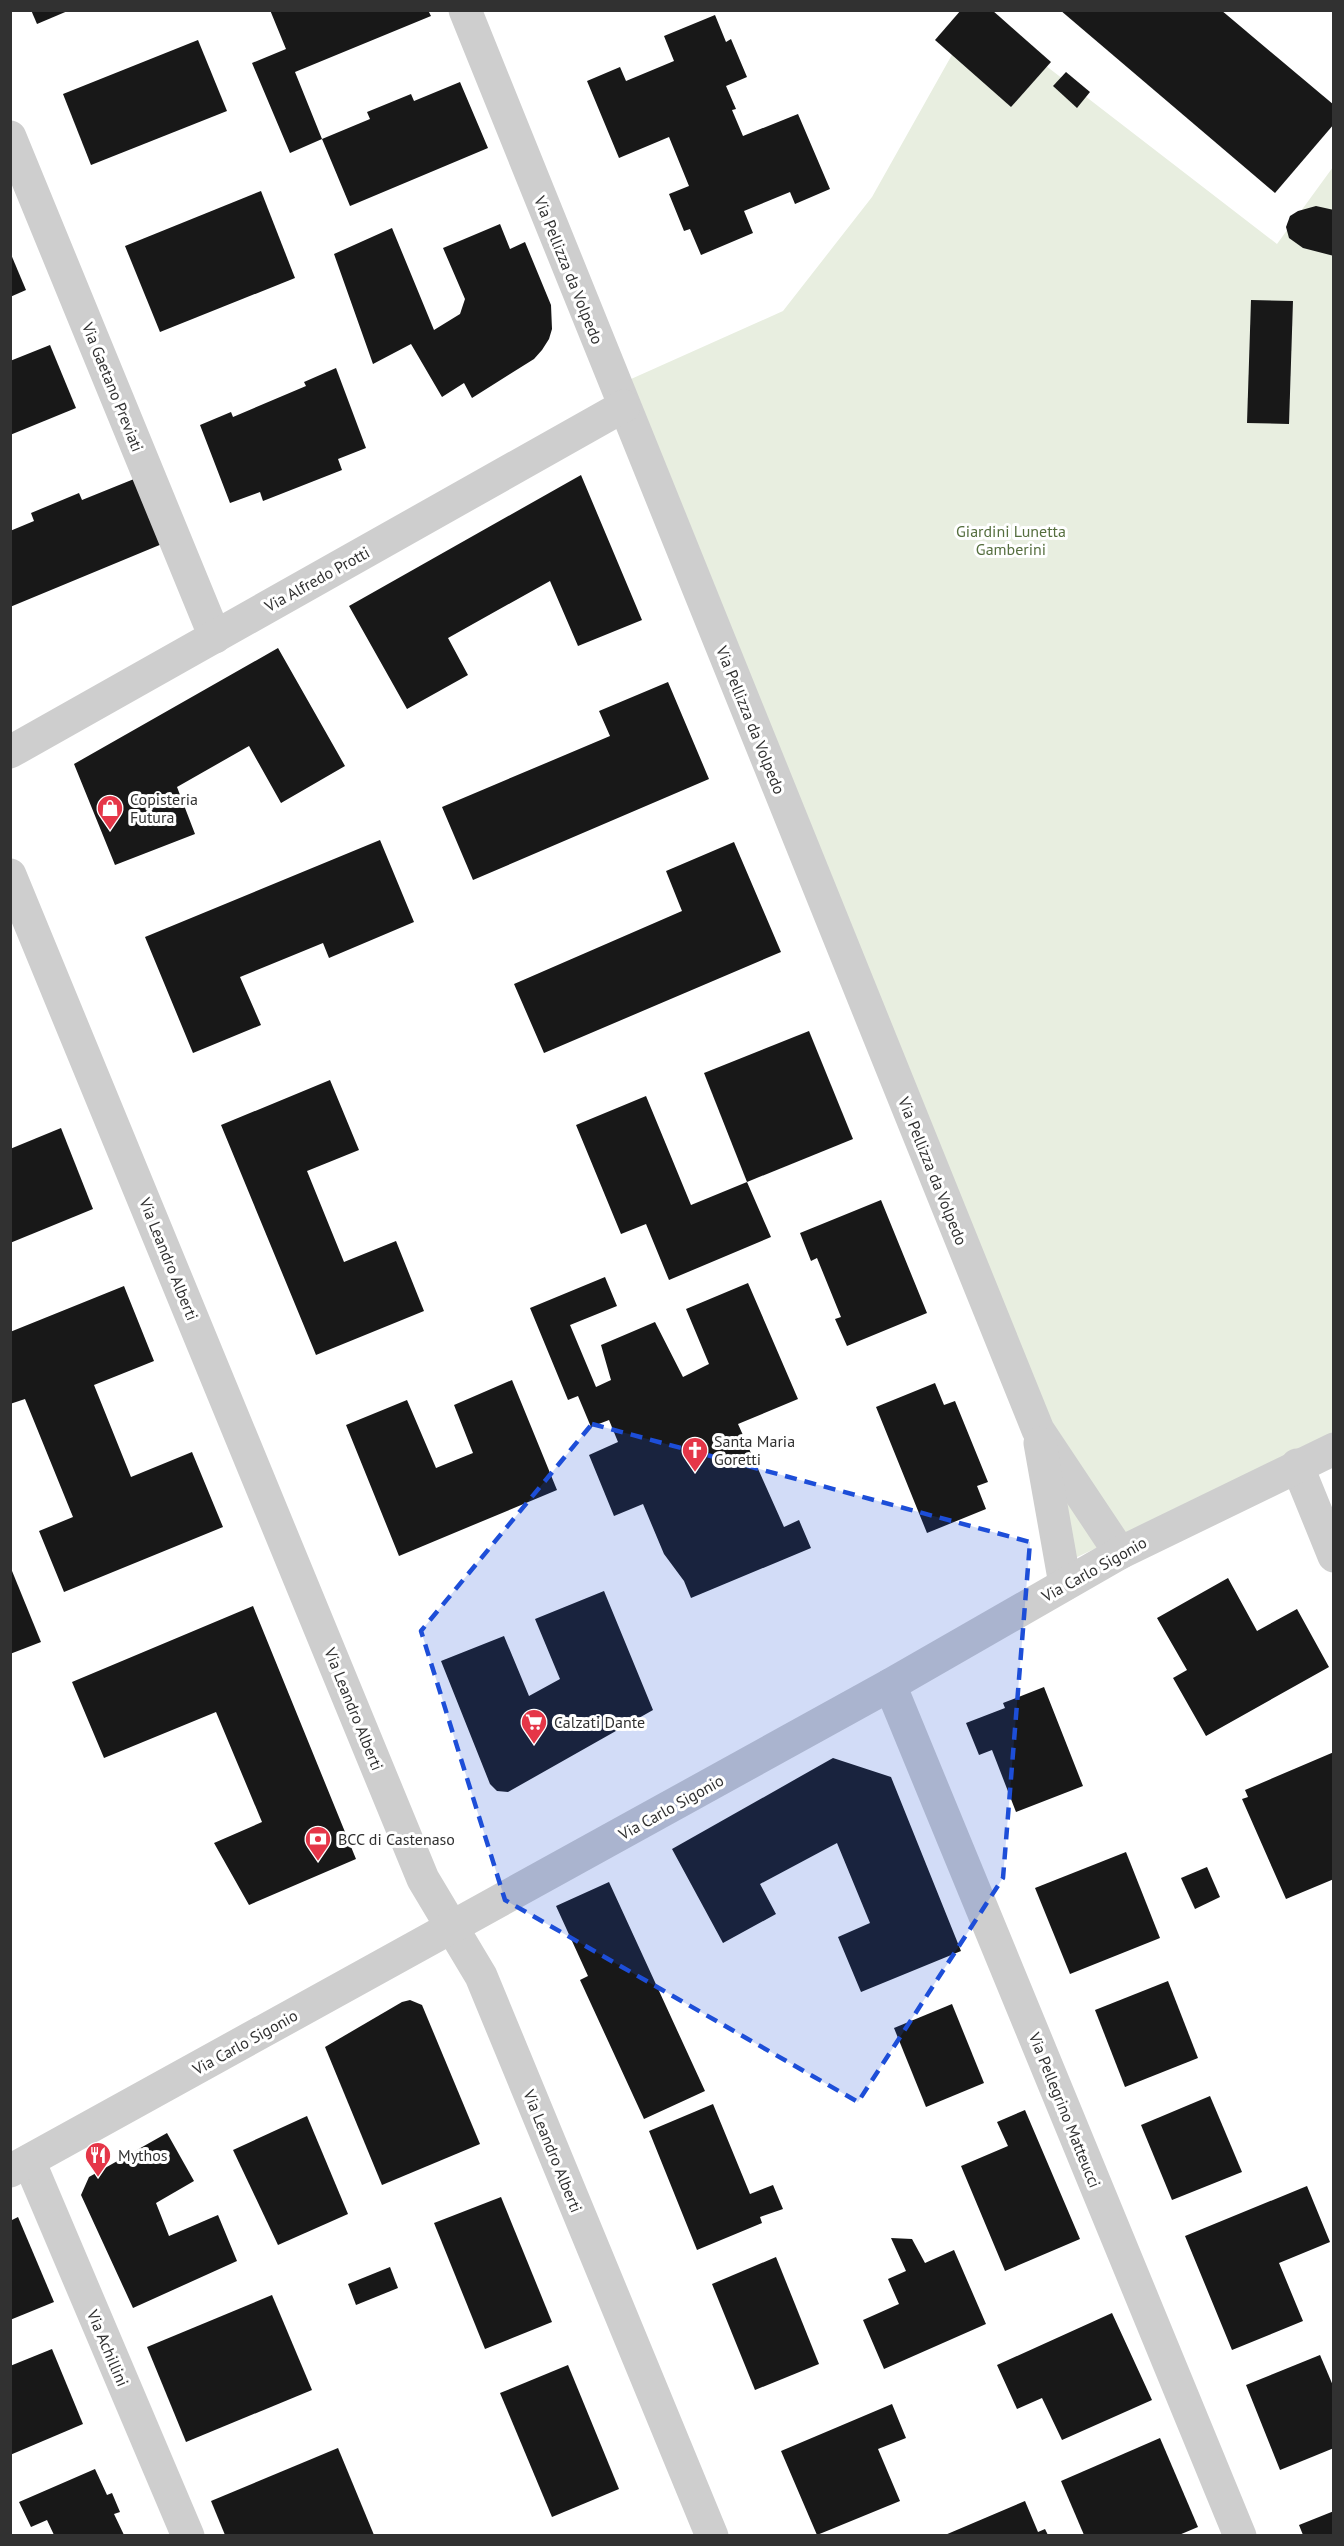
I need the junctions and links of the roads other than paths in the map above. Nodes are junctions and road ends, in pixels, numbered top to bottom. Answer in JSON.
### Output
{"nodes":[{"id":1,"x":465,"y":10,"type":"edge"},
{"id":2,"x":10,"y":137,"type":"edge"},
{"id":3,"x":624,"y":406,"type":"junction"},
{"id":4,"x":215,"y":637,"type":"junction"},
{"id":5,"x":10,"y":753,"type":"edge"},
{"id":6,"x":10,"y":875,"type":"edge"},
{"id":7,"x":1038,"y":1430,"type":"junction"},
{"id":8,"x":1334,"y":1449,"type":"edge"},
{"id":9,"x":1297,"y":1465,"type":"junction"},
{"id":10,"x":1119,"y":1553,"type":"junction"},
{"id":11,"x":1334,"y":1556,"type":"edge"},
{"id":12,"x":1065,"y":1584,"type":"junction"},
{"id":13,"x":890,"y":1685,"type":"junction"},
{"id":14,"x":453,"y":1927,"type":"junction"},
{"id":15,"x":20,"y":2166,"type":"edge"},
{"id":16,"x":188,"y":2535,"type":"edge"},
{"id":17,"x":712,"y":2535,"type":"edge"},
{"id":18,"x":1240,"y":2535,"type":"edge"}],
"edges":[{"from":1,"to":3,"type":"street","name":"Via Pellizza da Volpedo"},
{"from":2,"to":4,"type":"street","name":"Via Gaetano Previati"},
{"from":3,"to":4,"type":"street","name":"Via Alfredo Protti"},
{"from":3,"to":7,"type":"street","name":"Via Pellizza da Volpedo"},
{"from":4,"to":5,"type":"street","name":"Via Alfredo Protti"},
{"from":6,"to":14,"type":"street","name":"Via Leandro Alberti"},
{"from":7,"to":10,"type":"street","name":"Via Pellizza da Volpedo"},
{"from":7,"to":12,"type":"street","name":"Via Pellizza da Volpedo"},
{"from":8,"to":9,"type":"street","name":"Via Carlo Sigonio"},
{"from":9,"to":10,"type":"street","name":"Via Carlo Sigonio"},
{"from":9,"to":11,"type":"street"},
{"from":10,"to":12,"type":"street","name":"Via Carlo Sigonio"},
{"from":12,"to":13,"type":"street","name":"Via Carlo Sigonio"},
{"from":13,"to":14,"type":"street","name":"Via Carlo Sigonio"},
{"from":13,"to":18,"type":"street","name":"Via Pellegrino Matteucci"},
{"from":14,"to":15,"type":"street","name":"Via Carlo Sigonio"},
{"from":14,"to":17,"type":"street","name":"Via Leandro Alberti"},
{"from":15,"to":16,"type":"street","name":"Via Achillini"}]}
